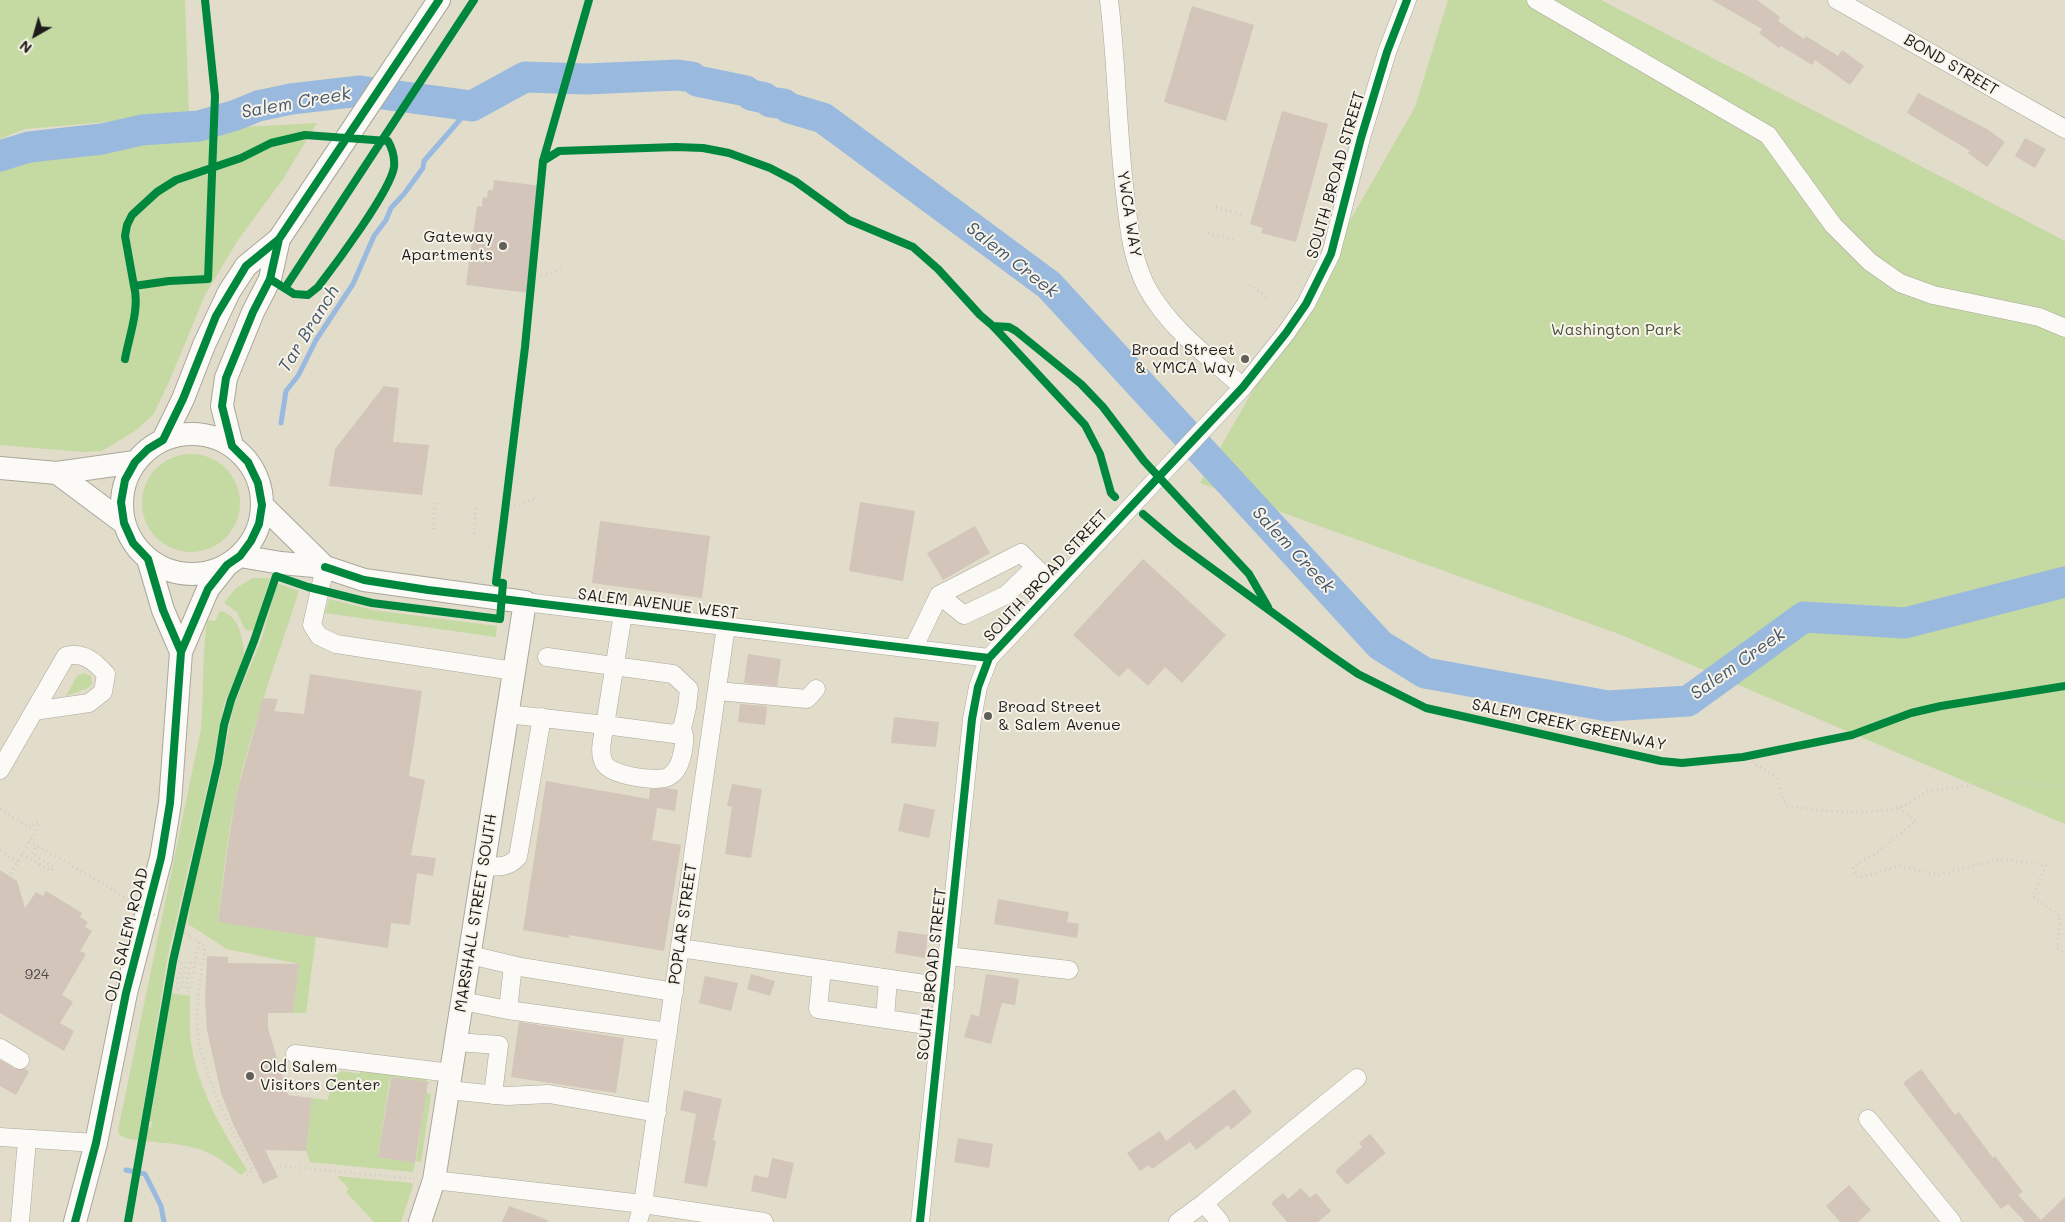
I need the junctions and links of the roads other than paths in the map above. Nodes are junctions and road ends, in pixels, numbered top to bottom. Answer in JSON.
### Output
{"nodes":[{"id":1,"x":439,"y":0,"type":"edge"},
{"id":2,"x":1109,"y":0,"type":"edge"},
{"id":3,"x":1407,"y":0,"type":"edge"},
{"id":4,"x":1536,"y":0,"type":"edge"},
{"id":5,"x":1837,"y":0,"type":"edge"},
{"id":6,"x":2065,"y":129,"type":"edge"},
{"id":7,"x":279,"y":239,"type":"junction"},
{"id":8,"x":2065,"y":328,"type":"edge"},
{"id":9,"x":1243,"y":387,"type":"junction"},
{"id":10,"x":163,"y":440,"type":"junction"},
{"id":11,"x":232,"y":446,"type":"junction"},
{"id":12,"x":135,"y":462,"type":"junction"},
{"id":13,"x":0,"y":468,"type":"edge"},
{"id":14,"x":57,"y":473,"type":"junction"},
{"id":15,"x":262,"y":505,"type":"junction"},
{"id":16,"x":124,"y":523,"type":"junction"},
{"id":17,"x":148,"y":559,"type":"junction"},
{"id":18,"x":233,"y":560,"type":"junction"},
{"id":19,"x":325,"y":567,"type":"junction"},
{"id":20,"x":1035,"y":567,"type":"junction"},
{"id":21,"x":1055,"y":587,"type":"junction"},
{"id":22,"x":939,"y":595,"type":"junction"},
{"id":23,"x":525,"y":602,"type":"junction"},
{"id":24,"x":623,"y":614,"type":"junction"},
{"id":25,"x":726,"y":626,"type":"junction"},
{"id":26,"x":913,"y":649,"type":"junction"},
{"id":27,"x":181,"y":652,"type":"junction"},
{"id":28,"x":547,"y":657,"type":"dead end"},
{"id":29,"x":989,"y":658,"type":"junction"},
{"id":30,"x":614,"y":665,"type":"junction"},
{"id":31,"x":514,"y":671,"type":"junction"},
{"id":32,"x":816,"y":689,"type":"dead end"},
{"id":33,"x":717,"y":690,"type":"junction"},
{"id":34,"x":34,"y":711,"type":"dead end"},
{"id":35,"x":508,"y":714,"type":"junction"},
{"id":36,"x":542,"y":717,"type":"junction"},
{"id":37,"x":605,"y":725,"type":"junction"},
{"id":38,"x":682,"y":729,"type":"junction"},
{"id":39,"x":0,"y":770,"type":"edge"},
{"id":40,"x":484,"y":866,"type":"junction"},
{"id":41,"x":680,"y":948,"type":"junction"},
{"id":42,"x":470,"y":955,"type":"junction"},
{"id":43,"x":948,"y":956,"type":"junction"},
{"id":44,"x":512,"y":965,"type":"junction"},
{"id":45,"x":822,"y":969,"type":"junction"},
{"id":46,"x":1069,"y":970,"type":"dead end"},
{"id":47,"x":888,"y":979,"type":"junction"},
{"id":48,"x":945,"y":987,"type":"junction"},
{"id":49,"x":674,"y":992,"type":"junction"},
{"id":50,"x":462,"y":1001,"type":"junction"},
{"id":51,"x":508,"y":1010,"type":"junction"},
{"id":52,"x":885,"y":1018,"type":"junction"},
{"id":53,"x":940,"y":1027,"type":"junction"},
{"id":54,"x":668,"y":1032,"type":"junction"},
{"id":55,"x":456,"y":1042,"type":"junction"},
{"id":56,"x":0,"y":1048,"type":"edge"},
{"id":57,"x":294,"y":1054,"type":"dead end"},
{"id":58,"x":20,"y":1060,"type":"dead end"},
{"id":59,"x":1357,"y":1078,"type":"dead end"},
{"id":60,"x":450,"y":1082,"type":"junction"},
{"id":61,"x":493,"y":1095,"type":"junction"},
{"id":62,"x":657,"y":1113,"type":"junction"},
{"id":63,"x":1868,"y":1119,"type":"dead end"},
{"id":64,"x":0,"y":1137,"type":"edge"},
{"id":65,"x":27,"y":1140,"type":"junction"},
{"id":66,"x":96,"y":1143,"type":"junction"},
{"id":67,"x":426,"y":1179,"type":"junction"},
{"id":68,"x":1204,"y":1203,"type":"junction"},
{"id":69,"x":643,"y":1204,"type":"junction"},
{"id":70,"x":20,"y":1222,"type":"edge"},
{"id":71,"x":75,"y":1222,"type":"edge"},
{"id":72,"x":420,"y":1222,"type":"edge"},
{"id":73,"x":638,"y":1222,"type":"edge"},
{"id":74,"x":764,"y":1222,"type":"edge"},
{"id":75,"x":920,"y":1222,"type":"edge"},
{"id":76,"x":1178,"y":1222,"type":"edge"},
{"id":77,"x":1220,"y":1222,"type":"edge"},
{"id":78,"x":1952,"y":1222,"type":"edge"}],
"edges":[{"from":1,"to":7,"type":"main road"},
{"from":2,"to":9,"type":"street","name":"YWCA WAY"},
{"from":3,"to":9,"type":"street","name":"SOUTH BROAD STREET"},
{"from":4,"to":8,"type":"street"},
{"from":5,"to":6,"type":"street","name":"BOND STREET"},
{"from":7,"to":10,"type":"main road"},
{"from":7,"to":11,"type":"main road"},
{"from":9,"to":21,"type":"street","name":"SOUTH BROAD STREET"},
{"from":10,"to":11,"type":"main road"},
{"from":10,"to":12,"type":"main road"},
{"from":11,"to":15,"type":"main road"},
{"from":12,"to":14,"type":"main road"},
{"from":12,"to":16,"type":"main road"},
{"from":13,"to":14,"type":"main road"},
{"from":14,"to":16,"type":"main road"},
{"from":15,"to":18,"type":"main road"},
{"from":15,"to":19,"type":"main road"},
{"from":16,"to":17,"type":"main road"},
{"from":17,"to":18,"type":"main road"},
{"from":17,"to":27,"type":"main road","name":"OLD SALEM ROAD"},
{"from":18,"to":19,"type":"main road","name":"SALEM AVENUE WEST"},
{"from":18,"to":27,"type":"main road","name":"OLD SALEM ROAD"},
{"from":19,"to":23,"type":"main road","name":"SALEM AVENUE WEST"},
{"from":19,"to":31,"type":"street"},
{"from":20,"to":21,"type":"street"},
{"from":20,"to":22,"type":"street"},
{"from":20,"to":22,"type":"street"},
{"from":21,"to":29,"type":"street","name":"SOUTH BROAD STREET"},
{"from":22,"to":26,"type":"street"},
{"from":23,"to":24,"type":"street","name":"SALEM AVENUE WEST"},
{"from":23,"to":31,"type":"main road","name":"MARSHALL STREET SOUTH"},
{"from":24,"to":25,"type":"street","name":"SALEM AVENUE WEST"},
{"from":24,"to":30,"type":"street"},
{"from":25,"to":26,"type":"street","name":"SALEM AVENUE WEST"},
{"from":25,"to":33,"type":"street","name":"POPLAR STREET"},
{"from":26,"to":29,"type":"street","name":"SALEM AVENUE WEST"},
{"from":27,"to":66,"type":"main road","name":"OLD SALEM ROAD"},
{"from":28,"to":30,"type":"street"},
{"from":29,"to":43,"type":"street","name":"SOUTH BROAD STREET"},
{"from":30,"to":37,"type":"street"},
{"from":30,"to":38,"type":"street"},
{"from":31,"to":35,"type":"main road","name":"MARSHALL STREET SOUTH"},
{"from":32,"to":33,"type":"street"},
{"from":33,"to":41,"type":"street","name":"POPLAR STREET"},
{"from":34,"to":39,"type":"street"},
{"from":35,"to":36,"type":"street"},
{"from":35,"to":40,"type":"main road","name":"MARSHALL STREET SOUTH"},
{"from":36,"to":37,"type":"street"},
{"from":36,"to":40,"type":"street"},
{"from":37,"to":38,"type":"street"},
{"from":37,"to":38,"type":"street"},
{"from":40,"to":42,"type":"main road","name":"MARSHALL STREET SOUTH"},
{"from":41,"to":45,"type":"street"},
{"from":41,"to":49,"type":"street","name":"POPLAR STREET"},
{"from":42,"to":44,"type":"street"},
{"from":42,"to":50,"type":"main road","name":"MARSHALL STREET SOUTH"},
{"from":43,"to":46,"type":"street"},
{"from":43,"to":48,"type":"street","name":"SOUTH BROAD STREET"},
{"from":44,"to":49,"type":"street"},
{"from":44,"to":51,"type":"street"},
{"from":45,"to":47,"type":"street"},
{"from":45,"to":52,"type":"street"},
{"from":47,"to":48,"type":"street"},
{"from":47,"to":52,"type":"street"},
{"from":48,"to":53,"type":"street","name":"SOUTH BROAD STREET"},
{"from":49,"to":54,"type":"street","name":"POPLAR STREET"},
{"from":50,"to":51,"type":"street"},
{"from":50,"to":55,"type":"main road","name":"MARSHALL STREET SOUTH"},
{"from":51,"to":54,"type":"street"},
{"from":52,"to":53,"type":"street"},
{"from":53,"to":75,"type":"street","name":"SOUTH BROAD STREET"},
{"from":54,"to":62,"type":"street","name":"POPLAR STREET"},
{"from":55,"to":60,"type":"main road","name":"MARSHALL STREET SOUTH"},
{"from":55,"to":61,"type":"street"},
{"from":56,"to":58,"type":"street"},
{"from":57,"to":60,"type":"street"},
{"from":59,"to":68,"type":"street"},
{"from":60,"to":61,"type":"street"},
{"from":60,"to":67,"type":"main road","name":"MARSHALL STREET SOUTH"},
{"from":61,"to":62,"type":"street"},
{"from":62,"to":69,"type":"street","name":"POPLAR STREET"},
{"from":63,"to":78,"type":"street"},
{"from":64,"to":65,"type":"street"},
{"from":65,"to":66,"type":"street"},
{"from":65,"to":70,"type":"street"},
{"from":66,"to":71,"type":"main road","name":"OLD SALEM ROAD"},
{"from":67,"to":69,"type":"street"},
{"from":67,"to":72,"type":"main road","name":"MARSHALL STREET SOUTH"},
{"from":68,"to":76,"type":"street"},
{"from":68,"to":77,"type":"street"},
{"from":69,"to":73,"type":"street","name":"POPLAR STREET"},
{"from":69,"to":74,"type":"street"}]}
